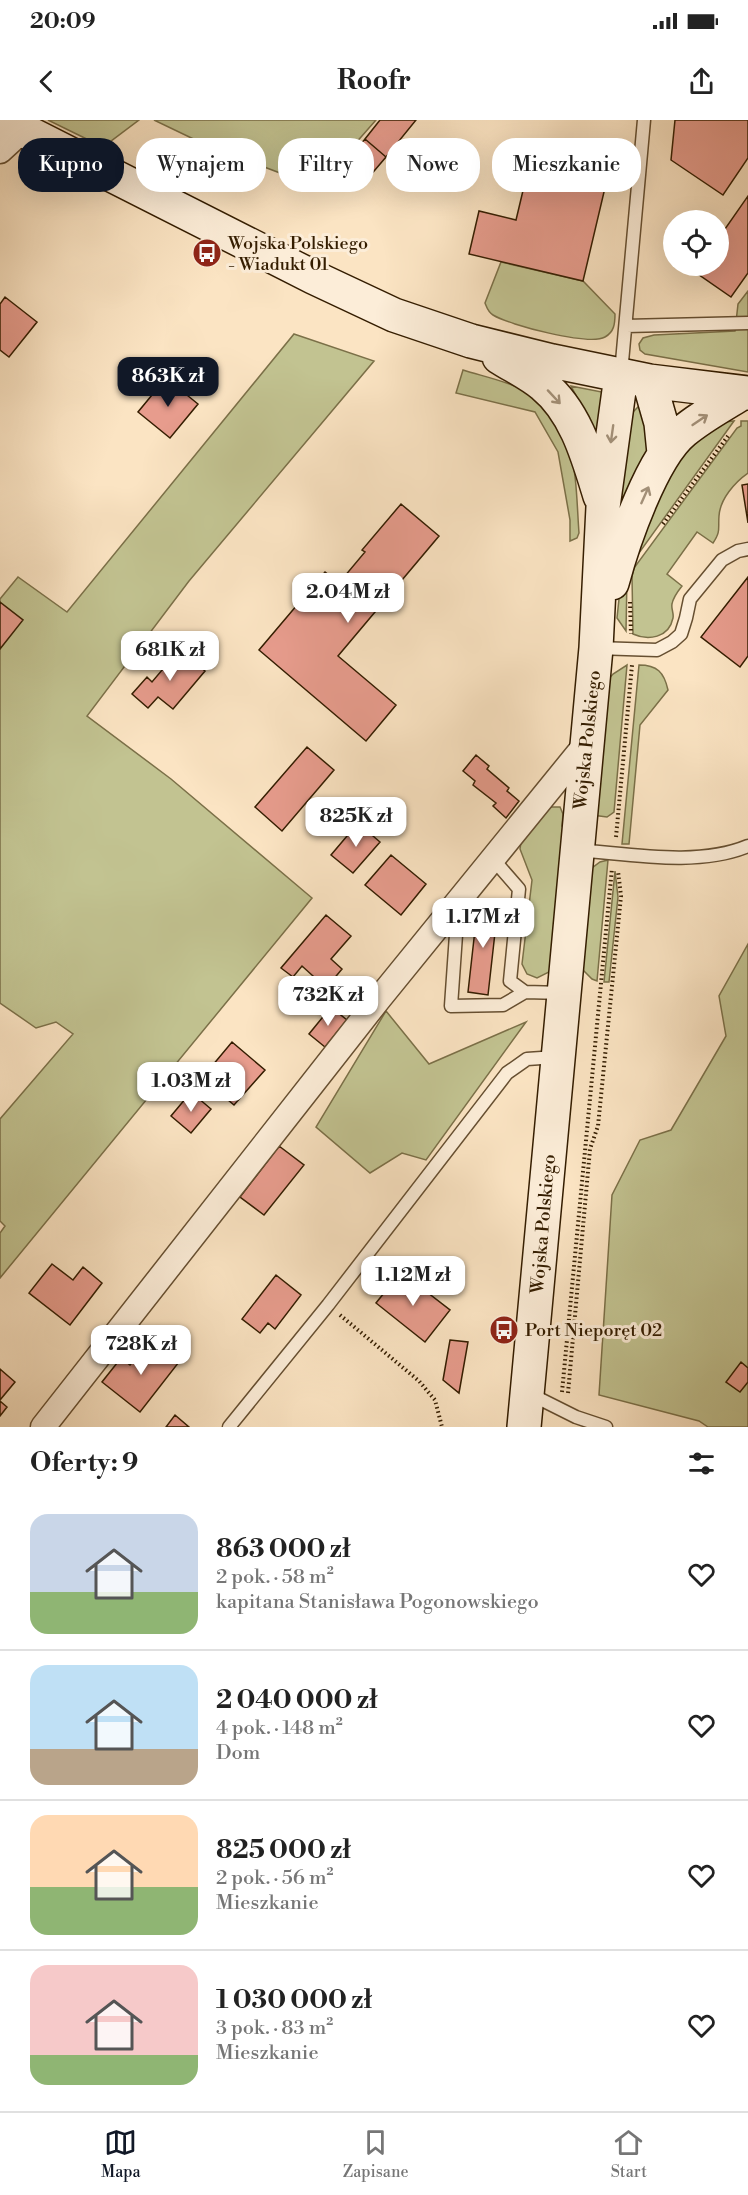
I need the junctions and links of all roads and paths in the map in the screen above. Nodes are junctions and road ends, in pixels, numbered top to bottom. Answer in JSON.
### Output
{"nodes":[{"id":1,"x":644,"y":120,"type":"edge"},
{"id":2,"x":8,"y":134,"type":"edge"},
{"id":3,"x":748,"y":322,"type":"edge"},
{"id":4,"x":626,"y":326,"type":"junction"},
{"id":5,"x":471,"y":341,"type":"junction"},
{"id":6,"x":635,"y":379,"type":"junction"},
{"id":7,"x":745,"y":393,"type":"edge"},
{"id":8,"x":664,"y":453,"type":"junction"},
{"id":9,"x":603,"y":507,"type":"junction"},
{"id":10,"x":661,"y":526,"type":"dead end"},
{"id":11,"x":748,"y":549,"type":"edge"},
{"id":12,"x":630,"y":592,"type":"dead end"},
{"id":13,"x":596,"y":648,"type":"junction"},
{"id":14,"x":631,"y":650,"type":"junction"},
{"id":15,"x":586,"y":744,"type":"junction"},
{"id":16,"x":748,"y":846,"type":"edge"},
{"id":17,"x":576,"y":850,"type":"junction"},
{"id":18,"x":615,"y":853,"type":"junction"},
{"id":19,"x":493,"y":859,"type":"junction"},
{"id":20,"x":458,"y":902,"type":"junction"},
{"id":21,"x":525,"y":992,"type":"junction"},
{"id":22,"x":564,"y":994,"type":"junction"},
{"id":23,"x":558,"y":1057,"type":"junction"},
{"id":24,"x":328,"y":1305,"type":"junction"},
{"id":25,"x":526,"y":1392,"type":"junction"},
{"id":26,"x":562,"y":1410,"type":"junction"},
{"id":27,"x":44,"y":1427,"type":"edge"},
{"id":28,"x":230,"y":1427,"type":"edge"},
{"id":29,"x":442,"y":1427,"type":"edge"},
{"id":30,"x":524,"y":1427,"type":"edge"},
{"id":31,"x":606,"y":1427,"type":"edge"}],
"edges":[{"from":1,"to":4,"type":"lane"},
{"from":2,"to":5,"type":"street"},
{"from":3,"to":4,"type":"lane"},
{"from":4,"to":6,"type":"lane"},
{"from":5,"to":6,"type":"street"},
{"from":5,"to":9,"type":"street","one_way":true},
{"from":6,"to":7,"type":"street"},
{"from":6,"to":8,"type":"street"},
{"from":6,"to":9,"type":"street","name":"Wojska Polskiego","one_way":true},
{"from":8,"to":7,"type":"street","one_way":true},
{"from":7,"to":10,"type":"path"},
{"from":13,"to":8,"type":"street","one_way":true},
{"from":9,"to":13,"type":"street","name":"Wojska Polskiego"},
{"from":11,"to":14,"type":"lane"},
{"from":12,"to":14,"type":"path"},
{"from":13,"to":14,"type":"lane"},
{"from":13,"to":15,"type":"street","name":"Wojska Polskiego"},
{"from":14,"to":18,"type":"path"},
{"from":15,"to":17,"type":"street","name":"Wojska Polskiego"},
{"from":15,"to":19,"type":"street"},
{"from":16,"to":18,"type":"lane"},
{"from":17,"to":18,"type":"lane"},
{"from":17,"to":22,"type":"street","name":"Wojska Polskiego"},
{"from":18,"to":26,"type":"path"},
{"from":18,"to":26,"type":"path"},
{"from":19,"to":20,"type":"street"},
{"from":19,"to":21,"type":"lane"},
{"from":20,"to":21,"type":"lane"},
{"from":20,"to":27,"type":"street"},
{"from":21,"to":22,"type":"lane"},
{"from":22,"to":23,"type":"street","name":"Wojska Polskiego"},
{"from":23,"to":24,"type":"lane"},
{"from":23,"to":25,"type":"street","name":"Wojska Polskiego"},
{"from":24,"to":28,"type":"lane"},
{"from":24,"to":29,"type":"path"},
{"from":25,"to":26,"type":"lane"},
{"from":25,"to":30,"type":"street","name":"Wojska Polskiego"},
{"from":26,"to":31,"type":"lane"}]}
